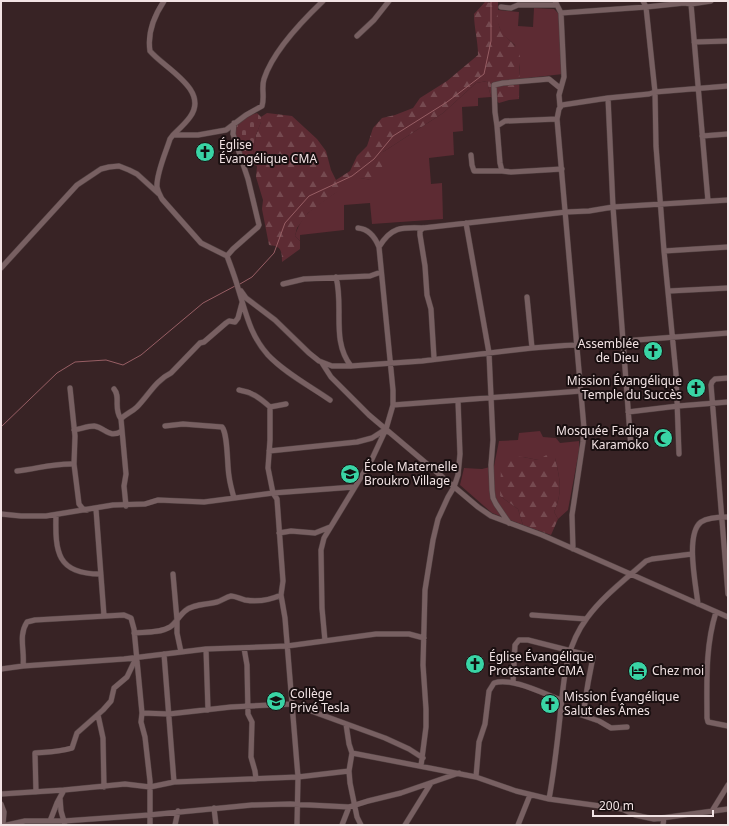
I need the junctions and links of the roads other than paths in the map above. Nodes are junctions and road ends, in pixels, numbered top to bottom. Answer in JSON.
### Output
{"nodes":[{"id":1,"x":164,"y":1,"type":"edge"},
{"id":2,"x":323,"y":1,"type":"edge"},
{"id":3,"x":389,"y":1,"type":"edge"},
{"id":4,"x":644,"y":1,"type":"edge"},
{"id":5,"x":711,"y":1,"type":"edge"},
{"id":6,"x":684,"y":2,"type":"edge"},
{"id":7,"x":555,"y":3,"type":"edge"},
{"id":8,"x":691,"y":4,"type":"junction"},
{"id":9,"x":501,"y":7,"type":"dead end"},
{"id":10,"x":646,"y":8,"type":"junction"},
{"id":11,"x":560,"y":13,"type":"junction"},
{"id":12,"x":357,"y":36,"type":"dead end"},
{"id":13,"x":728,"y":41,"type":"edge"},
{"id":14,"x":694,"y":42,"type":"junction"},
{"id":15,"x":728,"y":86,"type":"edge"},
{"id":16,"x":560,"y":88,"type":"junction"},
{"id":17,"x":698,"y":88,"type":"junction"},
{"id":18,"x":655,"y":92,"type":"junction"},
{"id":19,"x":608,"y":98,"type":"junction"},
{"id":20,"x":560,"y":107,"type":"junction"},
{"id":21,"x":557,"y":119,"type":"junction"},
{"id":22,"x":234,"y":123,"type":"junction"},
{"id":23,"x":497,"y":126,"type":"junction"},
{"id":24,"x":728,"y":134,"type":"edge"},
{"id":25,"x":173,"y":136,"type":"junction"},
{"id":26,"x":702,"y":136,"type":"junction"},
{"id":27,"x":471,"y":155,"type":"dead end"},
{"id":28,"x":562,"y":169,"type":"junction"},
{"id":29,"x":502,"y":171,"type":"junction"},
{"id":30,"x":159,"y":194,"type":"junction"},
{"id":31,"x":728,"y":200,"type":"edge"},
{"id":32,"x":708,"y":201,"type":"junction"},
{"id":33,"x":661,"y":204,"type":"junction"},
{"id":34,"x":613,"y":207,"type":"junction"},
{"id":35,"x":566,"y":212,"type":"junction"},
{"id":36,"x":466,"y":223,"type":"junction"},
{"id":37,"x":358,"y":228,"type":"dead end"},
{"id":38,"x":423,"y":228,"type":"junction"},
{"id":39,"x":379,"y":247,"type":"junction"},
{"id":40,"x":728,"y":247,"type":"edge"},
{"id":41,"x":664,"y":251,"type":"junction"},
{"id":42,"x":227,"y":256,"type":"junction"},
{"id":43,"x":1,"y":268,"type":"edge"},
{"id":44,"x":381,"y":272,"type":"junction"},
{"id":45,"x":336,"y":278,"type":"junction"},
{"id":46,"x":283,"y":284,"type":"dead end"},
{"id":47,"x":238,"y":288,"type":"junction"},
{"id":48,"x":728,"y":288,"type":"edge"},
{"id":49,"x":669,"y":291,"type":"junction"},
{"id":50,"x":527,"y":297,"type":"dead end"},
{"id":51,"x":246,"y":298,"type":"junction"},
{"id":52,"x":242,"y":304,"type":"junction"},
{"id":53,"x":728,"y":333,"type":"edge"},
{"id":54,"x":672,"y":338,"type":"junction"},
{"id":55,"x":623,"y":341,"type":"junction"},
{"id":56,"x":578,"y":345,"type":"junction"},
{"id":57,"x":532,"y":348,"type":"junction"},
{"id":58,"x":489,"y":353,"type":"junction"},
{"id":59,"x":434,"y":358,"type":"junction"},
{"id":60,"x":322,"y":362,"type":"junction"},
{"id":61,"x":390,"y":363,"type":"junction"},
{"id":62,"x":351,"y":366,"type":"junction"},
{"id":63,"x":728,"y":378,"type":"edge"},
{"id":64,"x":70,"y":388,"type":"dead end"},
{"id":65,"x":114,"y":389,"type":"dead end"},
{"id":66,"x":239,"y":390,"type":"dead end"},
{"id":67,"x":581,"y":391,"type":"junction"},
{"id":68,"x":491,"y":398,"type":"junction"},
{"id":69,"x":330,"y":400,"type":"dead end"},
{"id":70,"x":458,"y":400,"type":"junction"},
{"id":71,"x":728,"y":402,"type":"edge"},
{"id":72,"x":713,"y":403,"type":"junction"},
{"id":73,"x":286,"y":404,"type":"dead end"},
{"id":74,"x":393,"y":405,"type":"junction"},
{"id":75,"x":678,"y":406,"type":"junction"},
{"id":76,"x":270,"y":407,"type":"junction"},
{"id":77,"x":628,"y":412,"type":"junction"},
{"id":78,"x":121,"y":419,"type":"junction"},
{"id":79,"x":165,"y":426,"type":"dead end"},
{"id":80,"x":386,"y":429,"type":"junction"},
{"id":81,"x":74,"y":430,"type":"junction"},
{"id":82,"x":122,"y":431,"type":"junction"},
{"id":83,"x":372,"y":438,"type":"junction"},
{"id":84,"x":377,"y":448,"type":"junction"},
{"id":85,"x":631,"y":448,"type":"dead end"},
{"id":86,"x":269,"y":451,"type":"junction"},
{"id":87,"x":679,"y":454,"type":"dead end"},
{"id":88,"x":74,"y":464,"type":"junction"},
{"id":89,"x":18,"y":471,"type":"dead end"},
{"id":90,"x":354,"y":487,"type":"junction"},
{"id":91,"x":454,"y":487,"type":"junction"},
{"id":92,"x":272,"y":493,"type":"junction"},
{"id":93,"x":234,"y":498,"type":"junction"},
{"id":94,"x":126,"y":506,"type":"junction"},
{"id":95,"x":96,"y":509,"type":"junction"},
{"id":96,"x":88,"y":510,"type":"junction"},
{"id":97,"x":1,"y":514,"type":"edge"},
{"id":98,"x":56,"y":515,"type":"junction"},
{"id":99,"x":722,"y":517,"type":"junction"},
{"id":100,"x":728,"y":517,"type":"edge"},
{"id":101,"x":509,"y":523,"type":"junction"},
{"id":102,"x":330,"y":527,"type":"junction"},
{"id":103,"x":279,"y":533,"type":"junction"},
{"id":104,"x":573,"y":550,"type":"junction"},
{"id":105,"x":692,"y":554,"type":"junction"},
{"id":106,"x":100,"y":574,"type":"junction"},
{"id":107,"x":173,"y":574,"type":"dead end"},
{"id":108,"x":631,"y":575,"type":"junction"},
{"id":109,"x":728,"y":594,"type":"edge"},
{"id":110,"x":281,"y":595,"type":"junction"},
{"id":111,"x":698,"y":604,"type":"junction"},
{"id":112,"x":728,"y":611,"type":"edge"},
{"id":113,"x":718,"y":613,"type":"junction"},
{"id":114,"x":532,"y":615,"type":"dead end"},
{"id":115,"x":104,"y":616,"type":"junction"},
{"id":116,"x":728,"y":617,"type":"edge"},
{"id":117,"x":586,"y":619,"type":"junction"},
{"id":118,"x":177,"y":620,"type":"junction"},
{"id":119,"x":134,"y":634,"type":"junction"},
{"id":120,"x":424,"y":638,"type":"junction"},
{"id":121,"x":325,"y":642,"type":"junction"},
{"id":122,"x":287,"y":646,"type":"junction"},
{"id":123,"x":244,"y":648,"type":"junction"},
{"id":124,"x":206,"y":649,"type":"junction"},
{"id":125,"x":570,"y":650,"type":"junction"},
{"id":126,"x":181,"y":652,"type":"junction"},
{"id":127,"x":164,"y":654,"type":"junction"},
{"id":128,"x":137,"y":657,"type":"junction"},
{"id":129,"x":23,"y":666,"type":"junction"},
{"id":130,"x":1,"y":669,"type":"edge"},
{"id":131,"x":513,"y":683,"type":"junction"},
{"id":132,"x":561,"y":700,"type":"junction"},
{"id":133,"x":292,"y":704,"type":"junction"},
{"id":134,"x":249,"y":707,"type":"junction"},
{"id":135,"x":561,"y":708,"type":"junction"},
{"id":136,"x":208,"y":710,"type":"junction"},
{"id":137,"x":142,"y":713,"type":"junction"},
{"id":138,"x":169,"y":714,"type":"junction"},
{"id":139,"x":98,"y":715,"type":"junction"},
{"id":140,"x":583,"y":715,"type":"junction"},
{"id":141,"x":346,"y":724,"type":"junction"},
{"id":142,"x":728,"y":726,"type":"edge"},
{"id":143,"x":627,"y":727,"type":"dead end"},
{"id":144,"x":352,"y":753,"type":"junction"},
{"id":145,"x":423,"y":758,"type":"junction"},
{"id":146,"x":421,"y":766,"type":"junction"},
{"id":147,"x":349,"y":771,"type":"junction"},
{"id":148,"x":459,"y":773,"type":"junction"},
{"id":149,"x":298,"y":777,"type":"junction"},
{"id":150,"x":476,"y":777,"type":"junction"},
{"id":151,"x":256,"y":779,"type":"junction"},
{"id":152,"x":174,"y":782,"type":"junction"},
{"id":153,"x":432,"y":782,"type":"junction"},
{"id":154,"x":728,"y":785,"type":"edge"},
{"id":155,"x":104,"y":787,"type":"junction"},
{"id":156,"x":150,"y":787,"type":"junction"},
{"id":157,"x":64,"y":790,"type":"junction"},
{"id":158,"x":36,"y":792,"type":"junction"},
{"id":159,"x":1,"y":794,"type":"edge"},
{"id":160,"x":530,"y":795,"type":"junction"},
{"id":161,"x":60,"y":797,"type":"junction"},
{"id":162,"x":549,"y":799,"type":"junction"},
{"id":163,"x":1,"y":804,"type":"edge"},
{"id":164,"x":297,"y":804,"type":"junction"},
{"id":165,"x":352,"y":806,"type":"junction"},
{"id":166,"x":214,"y":808,"type":"junction"},
{"id":167,"x":728,"y":809,"type":"edge"},
{"id":168,"x":712,"y":811,"type":"junction"},
{"id":169,"x":178,"y":812,"type":"junction"},
{"id":170,"x":149,"y":815,"type":"junction"},
{"id":171,"x":664,"y":818,"type":"junction"},
{"id":172,"x":50,"y":821,"type":"junction"},
{"id":173,"x":26,"y":823,"type":"edge"},
{"id":174,"x":65,"y":823,"type":"edge"},
{"id":175,"x":3,"y":825,"type":"edge"},
{"id":176,"x":7,"y":825,"type":"edge"},
{"id":177,"x":150,"y":825,"type":"edge"},
{"id":178,"x":175,"y":825,"type":"edge"},
{"id":179,"x":216,"y":825,"type":"edge"},
{"id":180,"x":298,"y":825,"type":"edge"},
{"id":181,"x":342,"y":825,"type":"edge"},
{"id":182,"x":361,"y":825,"type":"edge"},
{"id":183,"x":405,"y":825,"type":"edge"},
{"id":184,"x":518,"y":825,"type":"edge"},
{"id":185,"x":663,"y":825,"type":"edge"}],
"edges":[{"from":1,"to":25,"type":"street"},
{"from":2,"to":22,"type":"street"},
{"from":3,"to":12,"type":"street"},
{"from":4,"to":10,"type":"street"},
{"from":5,"to":8,"type":"street"},
{"from":6,"to":8,"type":"street"},
{"from":6,"to":10,"type":"street"},
{"from":7,"to":9,"type":"street"},
{"from":7,"to":11,"type":"street"},
{"from":8,"to":14,"type":"street"},
{"from":10,"to":11,"type":"street"},
{"from":10,"to":18,"type":"street"},
{"from":11,"to":16,"type":"street"},
{"from":13,"to":14,"type":"street"},
{"from":14,"to":17,"type":"street"},
{"from":15,"to":17,"type":"street"},
{"from":16,"to":20,"type":"street"},
{"from":16,"to":23,"type":"street"},
{"from":17,"to":18,"type":"street"},
{"from":17,"to":26,"type":"street"},
{"from":18,"to":19,"type":"street"},
{"from":18,"to":33,"type":"street"},
{"from":19,"to":20,"type":"street"},
{"from":19,"to":34,"type":"street"},
{"from":20,"to":21,"type":"street"},
{"from":21,"to":23,"type":"street"},
{"from":21,"to":28,"type":"street"},
{"from":22,"to":25,"type":"street"},
{"from":22,"to":42,"type":"street"},
{"from":23,"to":29,"type":"street"},
{"from":24,"to":26,"type":"street"},
{"from":25,"to":30,"type":"street"},
{"from":26,"to":32,"type":"street"},
{"from":27,"to":29,"type":"street"},
{"from":28,"to":29,"type":"street"},
{"from":28,"to":35,"type":"street"},
{"from":30,"to":42,"type":"street"},
{"from":30,"to":43,"type":"street"},
{"from":31,"to":32,"type":"street"},
{"from":32,"to":33,"type":"street"},
{"from":33,"to":34,"type":"street"},
{"from":33,"to":41,"type":"street"},
{"from":34,"to":35,"type":"street"},
{"from":34,"to":55,"type":"street"},
{"from":35,"to":36,"type":"street"},
{"from":35,"to":56,"type":"street"},
{"from":36,"to":38,"type":"street"},
{"from":36,"to":58,"type":"street"},
{"from":37,"to":39,"type":"street"},
{"from":38,"to":39,"type":"street"},
{"from":38,"to":59,"type":"street"},
{"from":39,"to":44,"type":"street"},
{"from":40,"to":41,"type":"street"},
{"from":41,"to":49,"type":"street"},
{"from":42,"to":47,"type":"street"},
{"from":44,"to":45,"type":"street"},
{"from":44,"to":61,"type":"street"},
{"from":45,"to":46,"type":"street"},
{"from":45,"to":62,"type":"street"},
{"from":47,"to":51,"type":"street"},
{"from":47,"to":52,"type":"street"},
{"from":48,"to":49,"type":"street"},
{"from":49,"to":54,"type":"street"},
{"from":50,"to":57,"type":"street"},
{"from":51,"to":52,"type":"street"},
{"from":51,"to":60,"type":"street"},
{"from":52,"to":69,"type":"street"},
{"from":52,"to":78,"type":"street"},
{"from":53,"to":54,"type":"street"},
{"from":54,"to":55,"type":"street"},
{"from":54,"to":75,"type":"street"},
{"from":55,"to":56,"type":"street"},
{"from":55,"to":77,"type":"street"},
{"from":56,"to":57,"type":"street"},
{"from":56,"to":67,"type":"street"},
{"from":57,"to":58,"type":"street"},
{"from":58,"to":59,"type":"street"},
{"from":58,"to":68,"type":"street"},
{"from":59,"to":61,"type":"street"},
{"from":60,"to":62,"type":"street"},
{"from":60,"to":80,"type":"street"},
{"from":61,"to":62,"type":"street"},
{"from":61,"to":74,"type":"street"},
{"from":63,"to":72,"type":"street"},
{"from":64,"to":81,"type":"street"},
{"from":65,"to":78,"type":"street"},
{"from":66,"to":76,"type":"street"},
{"from":67,"to":68,"type":"street"},
{"from":67,"to":104,"type":"street"},
{"from":68,"to":70,"type":"street"},
{"from":68,"to":101,"type":"street"},
{"from":70,"to":74,"type":"street"},
{"from":70,"to":91,"type":"street"},
{"from":71,"to":72,"type":"street"},
{"from":72,"to":75,"type":"street"},
{"from":72,"to":99,"type":"street"},
{"from":73,"to":76,"type":"street"},
{"from":74,"to":80,"type":"street"},
{"from":75,"to":77,"type":"street"},
{"from":75,"to":87,"type":"street"},
{"from":76,"to":86,"type":"street"},
{"from":77,"to":85,"type":"street"},
{"from":78,"to":82,"type":"street"},
{"from":79,"to":93,"type":"street"},
{"from":80,"to":83,"type":"street"},
{"from":80,"to":84,"type":"street"},
{"from":80,"to":91,"type":"street"},
{"from":81,"to":82,"type":"street"},
{"from":81,"to":88,"type":"street"},
{"from":82,"to":94,"type":"street"},
{"from":83,"to":84,"type":"street"},
{"from":83,"to":86,"type":"street"},
{"from":84,"to":90,"type":"street"},
{"from":86,"to":92,"type":"street"},
{"from":88,"to":89,"type":"street"},
{"from":88,"to":96,"type":"street"},
{"from":90,"to":92,"type":"street"},
{"from":90,"to":102,"type":"street"},
{"from":91,"to":101,"type":"street"},
{"from":91,"to":120,"type":"street"},
{"from":92,"to":93,"type":"street"},
{"from":92,"to":103,"type":"street"},
{"from":93,"to":94,"type":"street"},
{"from":94,"to":95,"type":"street"},
{"from":95,"to":96,"type":"street"},
{"from":95,"to":106,"type":"street"},
{"from":96,"to":98,"type":"street"},
{"from":97,"to":98,"type":"street"},
{"from":98,"to":106,"type":"street"},
{"from":99,"to":100,"type":"street"},
{"from":99,"to":105,"type":"street"},
{"from":99,"to":109,"type":"street"},
{"from":101,"to":104,"type":"street"},
{"from":102,"to":103,"type":"street"},
{"from":102,"to":121,"type":"street"},
{"from":103,"to":110,"type":"street"},
{"from":104,"to":108,"type":"street"},
{"from":105,"to":108,"type":"street"},
{"from":105,"to":111,"type":"street"},
{"from":106,"to":115,"type":"street"},
{"from":107,"to":118,"type":"street"},
{"from":108,"to":111,"type":"street"},
{"from":108,"to":117,"type":"street"},
{"from":110,"to":118,"type":"street"},
{"from":110,"to":122,"type":"street"},
{"from":111,"to":113,"type":"street"},
{"from":112,"to":113,"type":"street"},
{"from":113,"to":116,"type":"street"},
{"from":113,"to":142,"type":"street"},
{"from":114,"to":117,"type":"street"},
{"from":115,"to":119,"type":"street"},
{"from":115,"to":129,"type":"street"},
{"from":117,"to":125,"type":"street"},
{"from":118,"to":119,"type":"street"},
{"from":118,"to":126,"type":"street"},
{"from":119,"to":128,"type":"street"},
{"from":120,"to":121,"type":"street"},
{"from":120,"to":145,"type":"street"},
{"from":121,"to":122,"type":"street"},
{"from":122,"to":123,"type":"street"},
{"from":122,"to":133,"type":"street"},
{"from":123,"to":124,"type":"street"},
{"from":123,"to":134,"type":"street"},
{"from":124,"to":126,"type":"street"},
{"from":124,"to":136,"type":"street"},
{"from":125,"to":131,"type":"street"},
{"from":125,"to":132,"type":"street"},
{"from":125,"to":140,"type":"street"},
{"from":126,"to":127,"type":"street"},
{"from":127,"to":128,"type":"street"},
{"from":127,"to":138,"type":"street"},
{"from":128,"to":129,"type":"street"},
{"from":128,"to":137,"type":"street"},
{"from":128,"to":139,"type":"street"},
{"from":129,"to":130,"type":"street"},
{"from":131,"to":132,"type":"street"},
{"from":131,"to":150,"type":"street"},
{"from":132,"to":135,"type":"street"},
{"from":133,"to":134,"type":"street"},
{"from":133,"to":141,"type":"street"},
{"from":133,"to":149,"type":"street"},
{"from":134,"to":136,"type":"street"},
{"from":134,"to":151,"type":"street"},
{"from":135,"to":140,"type":"street"},
{"from":135,"to":162,"type":"street"},
{"from":136,"to":138,"type":"street"},
{"from":137,"to":138,"type":"street"},
{"from":137,"to":156,"type":"street"},
{"from":138,"to":152,"type":"street"},
{"from":139,"to":155,"type":"street"},
{"from":139,"to":158,"type":"street"},
{"from":140,"to":143,"type":"street"},
{"from":141,"to":144,"type":"street"},
{"from":141,"to":145,"type":"street"},
{"from":144,"to":146,"type":"street"},
{"from":144,"to":147,"type":"street"},
{"from":145,"to":146,"type":"street"},
{"from":146,"to":148,"type":"street"},
{"from":147,"to":149,"type":"street"},
{"from":147,"to":165,"type":"street"},
{"from":148,"to":150,"type":"street"},
{"from":148,"to":153,"type":"street"},
{"from":149,"to":151,"type":"street"},
{"from":149,"to":164,"type":"street"},
{"from":150,"to":160,"type":"street"},
{"from":151,"to":152,"type":"street"},
{"from":152,"to":156,"type":"street"},
{"from":153,"to":165,"type":"street"},
{"from":153,"to":183,"type":"street"},
{"from":154,"to":168,"type":"street"},
{"from":155,"to":156,"type":"street"},
{"from":155,"to":157,"type":"street"},
{"from":156,"to":170,"type":"street"},
{"from":157,"to":158,"type":"street"},
{"from":157,"to":161,"type":"street"},
{"from":158,"to":159,"type":"street"},
{"from":160,"to":162,"type":"street"},
{"from":160,"to":184,"type":"street"},
{"from":161,"to":172,"type":"street"},
{"from":161,"to":174,"type":"street"},
{"from":162,"to":171,"type":"street"},
{"from":163,"to":175,"type":"street"},
{"from":164,"to":165,"type":"street"},
{"from":164,"to":166,"type":"street"},
{"from":164,"to":180,"type":"street"},
{"from":165,"to":181,"type":"street"},
{"from":165,"to":182,"type":"street"},
{"from":166,"to":169,"type":"street"},
{"from":166,"to":179,"type":"street"},
{"from":167,"to":168,"type":"street"},
{"from":168,"to":171,"type":"street"},
{"from":169,"to":170,"type":"street"},
{"from":169,"to":178,"type":"street"},
{"from":170,"to":174,"type":"street"},
{"from":170,"to":177,"type":"street"},
{"from":171,"to":185,"type":"street"},
{"from":172,"to":173,"type":"street"},
{"from":172,"to":174,"type":"street"},
{"from":173,"to":176,"type":"street"}]}
